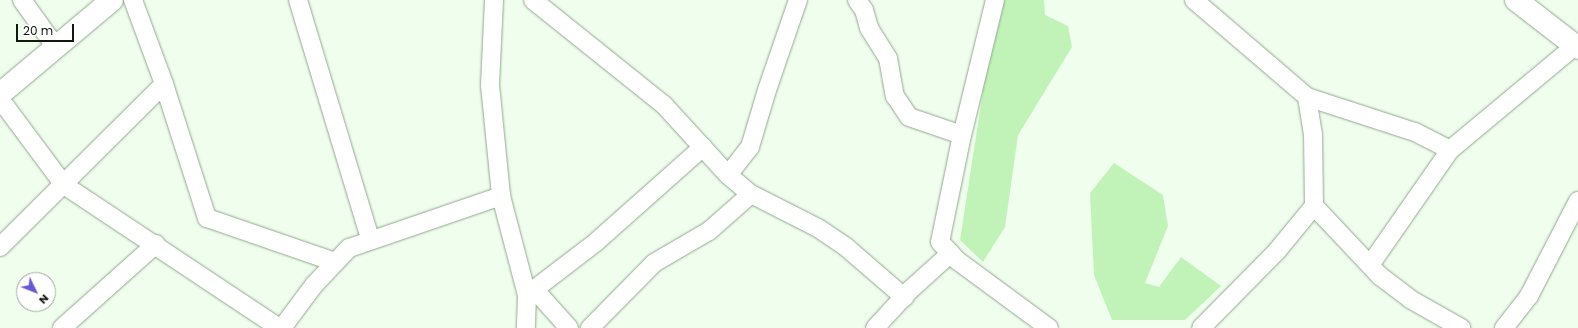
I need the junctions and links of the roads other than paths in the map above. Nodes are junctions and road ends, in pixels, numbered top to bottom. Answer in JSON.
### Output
{"nodes":[{"id":1,"x":22,"y":0,"type":"edge"},
{"id":2,"x":112,"y":0,"type":"edge"},
{"id":3,"x":133,"y":0,"type":"edge"},
{"id":4,"x":298,"y":0,"type":"edge"},
{"id":5,"x":494,"y":0,"type":"edge"},
{"id":6,"x":533,"y":0,"type":"edge"},
{"id":7,"x":798,"y":0,"type":"edge"},
{"id":8,"x":857,"y":0,"type":"edge"},
{"id":9,"x":995,"y":0,"type":"edge"},
{"id":10,"x":1194,"y":0,"type":"edge"},
{"id":11,"x":1516,"y":0,"type":"edge"},
{"id":12,"x":55,"y":46,"type":"junction"},
{"id":13,"x":1577,"y":47,"type":"edge"},
{"id":14,"x":164,"y":84,"type":"junction"},
{"id":15,"x":0,"y":94,"type":"edge"},
{"id":16,"x":1307,"y":97,"type":"junction"},
{"id":17,"x":0,"y":99,"type":"edge"},
{"id":18,"x":962,"y":135,"type":"junction"},
{"id":19,"x":703,"y":147,"type":"junction"},
{"id":20,"x":1450,"y":150,"type":"junction"},
{"id":21,"x":728,"y":175,"type":"junction"},
{"id":22,"x":64,"y":184,"type":"junction"},
{"id":23,"x":751,"y":194,"type":"junction"},
{"id":24,"x":501,"y":196,"type":"junction"},
{"id":25,"x":1578,"y":201,"type":"edge"},
{"id":26,"x":1314,"y":206,"type":"junction"},
{"id":27,"x":370,"y":239,"type":"junction"},
{"id":28,"x":156,"y":244,"type":"junction"},
{"id":29,"x":0,"y":247,"type":"edge"},
{"id":30,"x":951,"y":254,"type":"junction"},
{"id":31,"x":335,"y":262,"type":"junction"},
{"id":32,"x":1370,"y":265,"type":"junction"},
{"id":33,"x":531,"y":292,"type":"junction"},
{"id":34,"x":904,"y":297,"type":"junction"},
{"id":35,"x":62,"y":328,"type":"edge"},
{"id":36,"x":281,"y":328,"type":"edge"},
{"id":37,"x":526,"y":328,"type":"edge"},
{"id":38,"x":568,"y":328,"type":"edge"},
{"id":39,"x":590,"y":328,"type":"edge"},
{"id":40,"x":875,"y":328,"type":"edge"},
{"id":41,"x":1048,"y":328,"type":"edge"},
{"id":42,"x":1201,"y":328,"type":"edge"},
{"id":43,"x":1461,"y":328,"type":"edge"},
{"id":44,"x":1504,"y":328,"type":"edge"}],
"edges":[{"from":1,"to":12,"type":"street"},
{"from":2,"to":12,"type":"street"},
{"from":3,"to":14,"type":"street"},
{"from":4,"to":27,"type":"street"},
{"from":5,"to":24,"type":"street"},
{"from":6,"to":19,"type":"street"},
{"from":7,"to":21,"type":"street"},
{"from":8,"to":18,"type":"street"},
{"from":9,"to":18,"type":"street"},
{"from":10,"to":16,"type":"street"},
{"from":11,"to":13,"type":"street"},
{"from":12,"to":15,"type":"street"},
{"from":13,"to":20,"type":"street"},
{"from":14,"to":22,"type":"street"},
{"from":14,"to":31,"type":"street"},
{"from":16,"to":20,"type":"street"},
{"from":16,"to":26,"type":"street"},
{"from":17,"to":22,"type":"street"},
{"from":18,"to":30,"type":"street"},
{"from":19,"to":21,"type":"street"},
{"from":19,"to":33,"type":"street"},
{"from":20,"to":32,"type":"street"},
{"from":21,"to":23,"type":"street"},
{"from":22,"to":28,"type":"street"},
{"from":22,"to":29,"type":"street"},
{"from":23,"to":34,"type":"street"},
{"from":23,"to":39,"type":"street"},
{"from":24,"to":27,"type":"street"},
{"from":24,"to":33,"type":"street"},
{"from":25,"to":44,"type":"street"},
{"from":26,"to":32,"type":"street"},
{"from":26,"to":42,"type":"street"},
{"from":27,"to":31,"type":"street"},
{"from":28,"to":35,"type":"street"},
{"from":28,"to":36,"type":"street"},
{"from":30,"to":34,"type":"street"},
{"from":30,"to":41,"type":"street"},
{"from":31,"to":36,"type":"street"},
{"from":32,"to":43,"type":"street"},
{"from":33,"to":37,"type":"street"},
{"from":33,"to":38,"type":"street"},
{"from":34,"to":40,"type":"street"}]}
